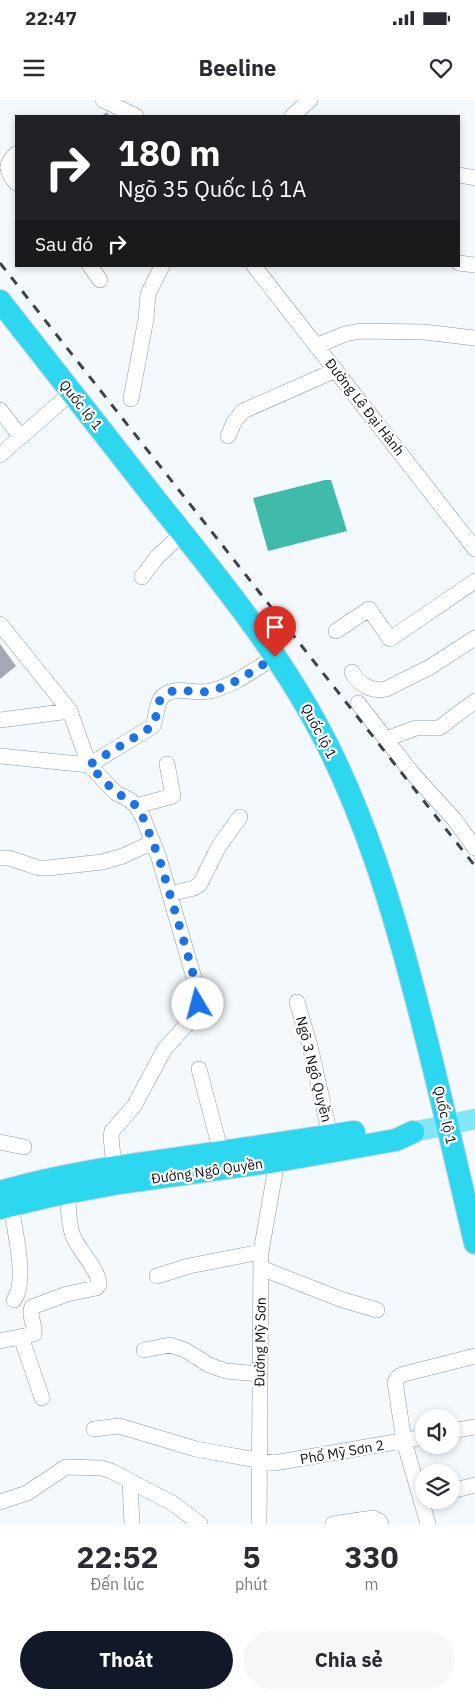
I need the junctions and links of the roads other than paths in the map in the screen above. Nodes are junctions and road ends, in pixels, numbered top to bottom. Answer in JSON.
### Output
{"nodes":[{"id":1,"x":103,"y":100,"type":"edge"},
{"id":2,"x":130,"y":100,"type":"edge"},
{"id":3,"x":310,"y":100,"type":"edge"},
{"id":4,"x":132,"y":115,"type":"edge"},
{"id":5,"x":134,"y":115,"type":"edge"},
{"id":6,"x":293,"y":115,"type":"edge"},
{"id":7,"x":15,"y":155,"type":"edge"},
{"id":8,"x":460,"y":175,"type":"edge"},
{"id":9,"x":475,"y":178,"type":"edge"},
{"id":10,"x":15,"y":182,"type":"edge"},
{"id":11,"x":460,"y":263,"type":"edge"},
{"id":12,"x":475,"y":265,"type":"edge"},
{"id":13,"x":91,"y":267,"type":"edge"},
{"id":14,"x":162,"y":267,"type":"edge"},
{"id":15,"x":255,"y":267,"type":"edge"},
{"id":16,"x":100,"y":280,"type":"dead end"},
{"id":17,"x":0,"y":301,"type":"edge"},
{"id":18,"x":475,"y":338,"type":"edge"},
{"id":19,"x":316,"y":346,"type":"junction"},
{"id":20,"x":336,"y":370,"type":"junction"},
{"id":21,"x":71,"y":393,"type":"junction"},
{"id":22,"x":131,"y":399,"type":"dead end"},
{"id":23,"x":0,"y":410,"type":"edge"},
{"id":24,"x":228,"y":436,"type":"dead end"},
{"id":25,"x":21,"y":437,"type":"junction"},
{"id":26,"x":0,"y":455,"type":"edge"},
{"id":27,"x":183,"y":533,"type":"junction"},
{"id":28,"x":475,"y":548,"type":"edge"},
{"id":29,"x":142,"y":577,"type":"dead end"},
{"id":30,"x":475,"y":582,"type":"edge"},
{"id":31,"x":0,"y":624,"type":"edge"},
{"id":32,"x":336,"y":630,"type":"dead end"},
{"id":33,"x":475,"y":638,"type":"edge"},
{"id":34,"x":275,"y":657,"type":"junction"},
{"id":35,"x":352,"y":672,"type":"dead end"},
{"id":36,"x":475,"y":701,"type":"edge"},
{"id":37,"x":358,"y":703,"type":"dead end"},
{"id":38,"x":70,"y":711,"type":"junction"},
{"id":39,"x":0,"y":720,"type":"edge"},
{"id":40,"x":386,"y":739,"type":"junction"},
{"id":41,"x":0,"y":756,"type":"edge"},
{"id":42,"x":167,"y":764,"type":"dead end"},
{"id":43,"x":89,"y":765,"type":"junction"},
{"id":44,"x":136,"y":806,"type":"junction"},
{"id":45,"x":240,"y":817,"type":"dead end"},
{"id":46,"x":153,"y":842,"type":"junction"},
{"id":47,"x":475,"y":848,"type":"edge"},
{"id":48,"x":0,"y":858,"type":"edge"},
{"id":49,"x":170,"y":894,"type":"junction"},
{"id":50,"x":297,"y":1002,"type":"dead end"},
{"id":51,"x":199,"y":1069,"type":"dead end"},
{"id":52,"x":475,"y":1119,"type":"edge"},
{"id":53,"x":447,"y":1125,"type":"junction"},
{"id":54,"x":413,"y":1132,"type":"junction"},
{"id":55,"x":330,"y":1136,"type":"junction"},
{"id":56,"x":0,"y":1142,"type":"edge"},
{"id":57,"x":24,"y":1147,"type":"dead end"},
{"id":58,"x":221,"y":1152,"type":"junction"},
{"id":59,"x":276,"y":1153,"type":"junction"},
{"id":60,"x":116,"y":1175,"type":"junction"},
{"id":61,"x":67,"y":1193,"type":"junction"},
{"id":62,"x":4,"y":1202,"type":"edge"},
{"id":63,"x":475,"y":1243,"type":"edge"},
{"id":64,"x":261,"y":1252,"type":"junction"},
{"id":65,"x":262,"y":1268,"type":"junction"},
{"id":66,"x":158,"y":1276,"type":"dead end"},
{"id":67,"x":14,"y":1300,"type":"dead end"},
{"id":68,"x":377,"y":1310,"type":"dead end"},
{"id":69,"x":21,"y":1337,"type":"junction"},
{"id":70,"x":0,"y":1341,"type":"edge"},
{"id":71,"x":144,"y":1350,"type":"dead end"},
{"id":72,"x":475,"y":1356,"type":"edge"},
{"id":73,"x":260,"y":1374,"type":"junction"},
{"id":74,"x":42,"y":1398,"type":"dead end"},
{"id":75,"x":475,"y":1426,"type":"edge"},
{"id":76,"x":94,"y":1429,"type":"dead end"},
{"id":77,"x":460,"y":1429,"type":"edge"},
{"id":78,"x":415,"y":1439,"type":"edge"},
{"id":79,"x":404,"y":1441,"type":"junction"},
{"id":80,"x":259,"y":1460,"type":"junction"},
{"id":81,"x":415,"y":1475,"type":"edge"},
{"id":82,"x":130,"y":1481,"type":"junction"},
{"id":83,"x":475,"y":1486,"type":"edge"},
{"id":84,"x":460,"y":1489,"type":"edge"},
{"id":85,"x":0,"y":1502,"type":"edge"},
{"id":86,"x":425,"y":1509,"type":"edge"},
{"id":87,"x":132,"y":1524,"type":"edge"},
{"id":88,"x":200,"y":1524,"type":"edge"},
{"id":89,"x":259,"y":1524,"type":"edge"},
{"id":90,"x":333,"y":1524,"type":"edge"},
{"id":91,"x":381,"y":1524,"type":"edge"},
{"id":92,"x":428,"y":1524,"type":"edge"}],
"edges":[{"from":1,"to":4,"type":"street"},
{"from":2,"to":5,"type":"street"},
{"from":3,"to":6,"type":"street"},
{"from":7,"to":10,"type":"street"},
{"from":8,"to":9,"type":"street"},
{"from":11,"to":12,"type":"street"},
{"from":13,"to":16,"type":"street"},
{"from":14,"to":22,"type":"street"},
{"from":15,"to":19,"type":"street","name":"Đường Lê Đại Hành"},
{"from":17,"to":21,"type":"highway","name":"Quốc lộ 1"},
{"from":18,"to":19,"type":"street"},
{"from":19,"to":20,"type":"street","name":"Đường Lê Đại Hành"},
{"from":20,"to":24,"type":"street"},
{"from":20,"to":28,"type":"street","name":"Đường Lê Đại Hành"},
{"from":21,"to":25,"type":"street"},
{"from":21,"to":27,"type":"highway","name":"Quốc lộ 1"},
{"from":23,"to":25,"type":"street"},
{"from":25,"to":26,"type":"street"},
{"from":27,"to":29,"type":"street"},
{"from":27,"to":34,"type":"highway","name":"Quốc lộ 1"},
{"from":30,"to":32,"type":"street"},
{"from":31,"to":38,"type":"street"},
{"from":33,"to":35,"type":"street"},
{"from":34,"to":43,"type":"street"},
{"from":34,"to":53,"type":"highway","name":"Quốc lộ 1"},
{"from":36,"to":40,"type":"street"},
{"from":37,"to":40,"type":"street"},
{"from":38,"to":39,"type":"street"},
{"from":38,"to":43,"type":"street"},
{"from":40,"to":47,"type":"street"},
{"from":41,"to":43,"type":"street"},
{"from":42,"to":44,"type":"street"},
{"from":43,"to":44,"type":"street"},
{"from":44,"to":46,"type":"street"},
{"from":45,"to":49,"type":"street"},
{"from":46,"to":48,"type":"street"},
{"from":46,"to":49,"type":"street"},
{"from":49,"to":60,"type":"street"},
{"from":50,"to":55,"type":"street","name":"Ngõ 3 Ngô Quyền"},
{"from":51,"to":58,"type":"street"},
{"from":52,"to":53,"type":"main road","name":"Đường Ngô Quyền"},
{"from":53,"to":54,"type":"main road","name":"Đường Ngô Quyền"},
{"from":53,"to":63,"type":"highway","name":"Quốc lộ 1"},
{"from":54,"to":55,"type":"highway","name":"Đường Ngô Quyền"},
{"from":54,"to":59,"type":"highway","name":"Đường Ngô Quyền"},
{"from":55,"to":59,"type":"highway","name":"Đường Ngô Quyền"},
{"from":56,"to":57,"type":"street"},
{"from":58,"to":59,"type":"highway","name":"Đường Ngô Quyền"},
{"from":58,"to":60,"type":"highway","name":"Đường Ngô Quyền"},
{"from":59,"to":60,"type":"highway","name":"Đường Ngô Quyền"},
{"from":59,"to":64,"type":"street","name":"Đường Mỹ Sơn"},
{"from":60,"to":61,"type":"highway","name":"Đường Ngô Quyền"},
{"from":60,"to":62,"type":"highway","name":"Đường Ngô Quyền"},
{"from":61,"to":62,"type":"highway","name":"Đường Ngô Quyền"},
{"from":61,"to":69,"type":"street"},
{"from":62,"to":67,"type":"street"},
{"from":64,"to":65,"type":"street","name":"Đường Mỹ Sơn"},
{"from":64,"to":66,"type":"street"},
{"from":65,"to":68,"type":"street"},
{"from":65,"to":73,"type":"street","name":"Đường Mỹ Sơn"},
{"from":69,"to":70,"type":"street"},
{"from":69,"to":74,"type":"street"},
{"from":71,"to":73,"type":"street"},
{"from":72,"to":79,"type":"street"},
{"from":73,"to":80,"type":"street","name":"Đường Mỹ Sơn"},
{"from":75,"to":77,"type":"street"},
{"from":76,"to":80,"type":"street","name":"Phố Mỹ Sơn 2"},
{"from":78,"to":79,"type":"street","name":"Phố Mỹ Sơn 2"},
{"from":79,"to":80,"type":"street","name":"Phố Mỹ Sơn 2"},
{"from":79,"to":81,"type":"street"},
{"from":80,"to":89,"type":"street","name":"Đường Mỹ Sơn"},
{"from":82,"to":85,"type":"street"},
{"from":82,"to":87,"type":"street"},
{"from":82,"to":88,"type":"street"},
{"from":83,"to":84,"type":"street"},
{"from":86,"to":92,"type":"street"},
{"from":90,"to":91,"type":"street"}]}
